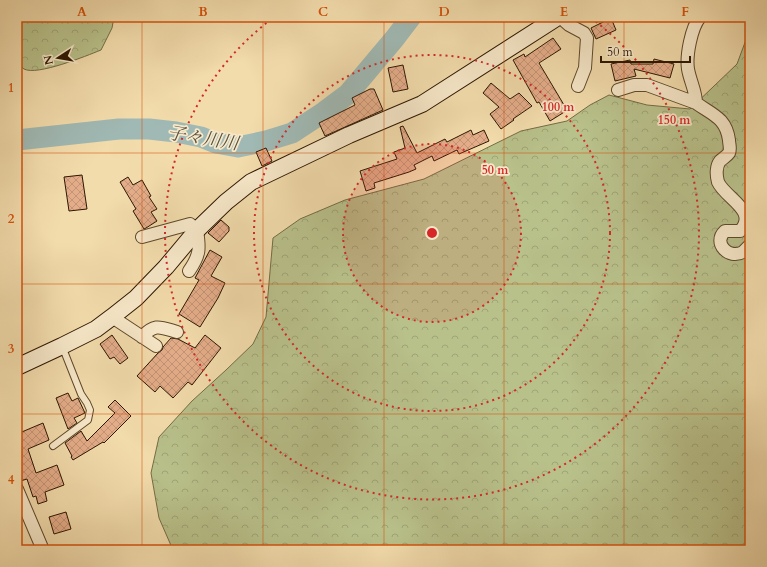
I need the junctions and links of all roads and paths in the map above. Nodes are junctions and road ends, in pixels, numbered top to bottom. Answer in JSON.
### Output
{"nodes":[{"id":1,"x":559,"y":17,"type":"edge"},
{"id":2,"x":700,"y":17,"type":"edge"},
{"id":3,"x":578,"y":86,"type":"dead end"},
{"id":4,"x":618,"y":90,"type":"dead end"},
{"id":5,"x":696,"y":103,"type":"junction"},
{"id":6,"x":197,"y":230,"type":"junction"},
{"id":7,"x":142,"y":237,"type":"dead end"},
{"id":8,"x":750,"y":245,"type":"edge"},
{"id":9,"x":189,"y":271,"type":"dead end"},
{"id":10,"x":112,"y":317,"type":"junction"},
{"id":11,"x":177,"y":332,"type":"dead end"},
{"id":12,"x":142,"y":337,"type":"junction"},
{"id":13,"x":62,"y":346,"type":"junction"},
{"id":14,"x":156,"y":346,"type":"dead end"},
{"id":15,"x":17,"y":367,"type":"edge"},
{"id":16,"x":53,"y":446,"type":"dead end"},
{"id":17,"x":17,"y":489,"type":"edge"},
{"id":18,"x":43,"y":550,"type":"edge"}],
"edges":[{"from":1,"to":3,"type":"street"},
{"from":1,"to":6,"type":"street"},
{"from":2,"to":5,"type":"street"},
{"from":4,"to":5,"type":"street"},
{"from":5,"to":8,"type":"street"},
{"from":6,"to":7,"type":"street"},
{"from":6,"to":9,"type":"street"},
{"from":6,"to":10,"type":"street"},
{"from":10,"to":12,"type":"street"},
{"from":10,"to":13,"type":"street"},
{"from":11,"to":12,"type":"street"},
{"from":12,"to":14,"type":"street"},
{"from":13,"to":15,"type":"street"},
{"from":13,"to":16,"type":"lane"},
{"from":17,"to":18,"type":"street"}]}
